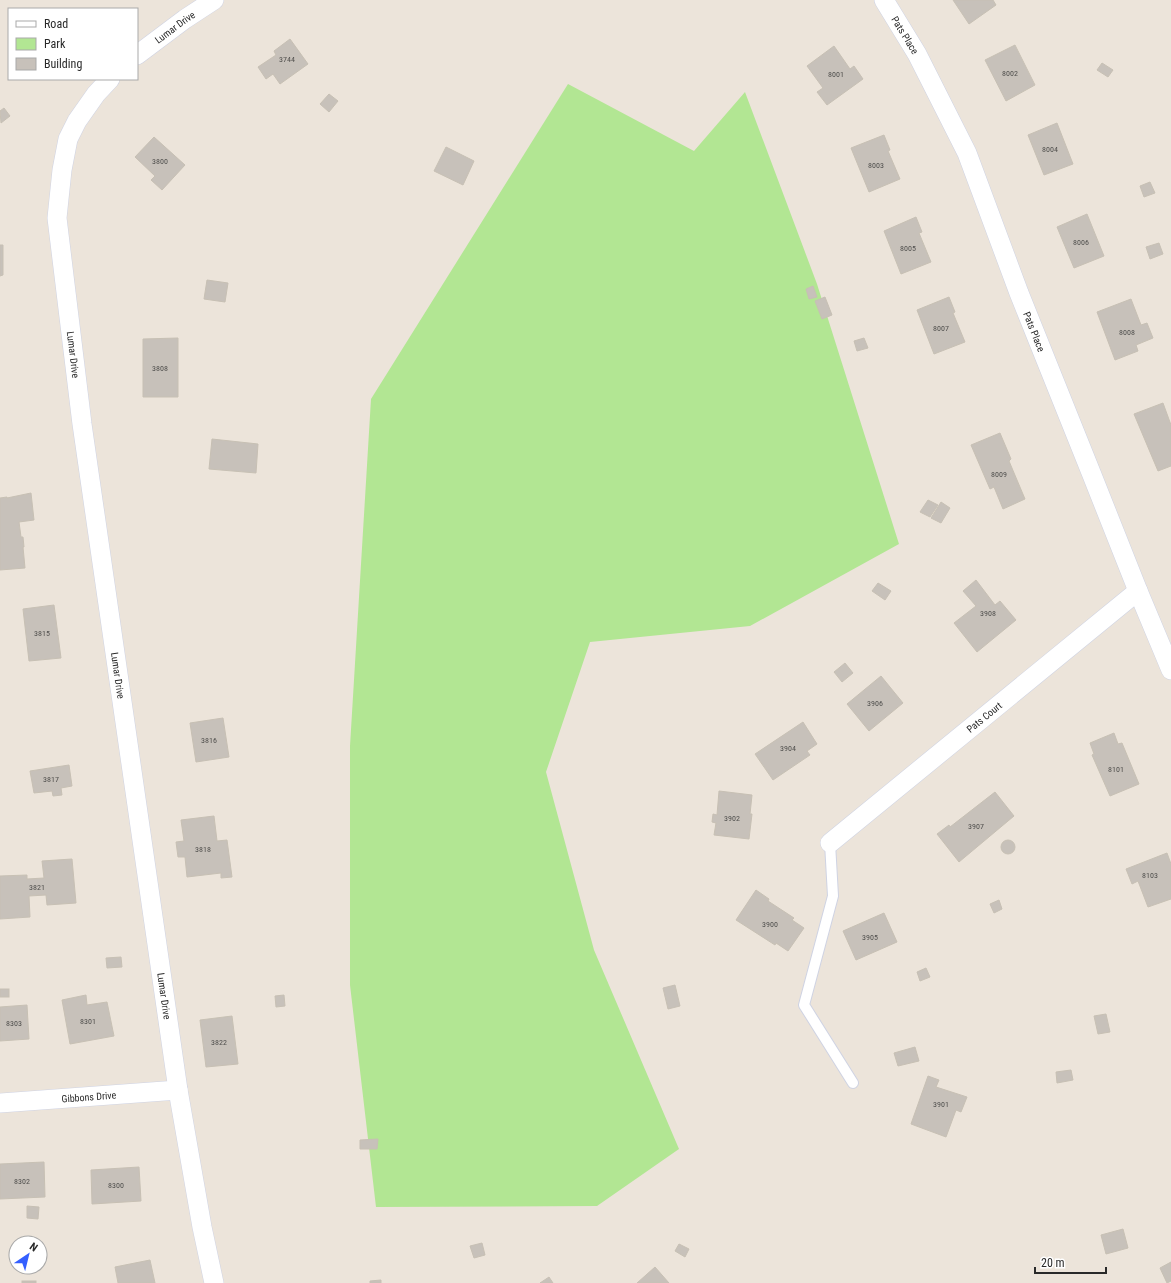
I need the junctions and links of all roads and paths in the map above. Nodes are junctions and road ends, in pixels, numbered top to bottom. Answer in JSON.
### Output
{"nodes":[{"id":1,"x":184,"y":0,"type":"edge"},
{"id":2,"x":214,"y":0,"type":"edge"},
{"id":3,"x":884,"y":0,"type":"edge"},
{"id":4,"x":185,"y":19,"type":"junction"},
{"id":5,"x":138,"y":54,"type":"edge"},
{"id":6,"x":109,"y":80,"type":"edge"},
{"id":7,"x":1138,"y":591,"type":"junction"},
{"id":8,"x":1171,"y":670,"type":"edge"},
{"id":9,"x":830,"y":843,"type":"joint"},
{"id":10,"x":853,"y":1083,"type":"dead end"},
{"id":11,"x":178,"y":1090,"type":"junction"},
{"id":12,"x":0,"y":1103,"type":"edge"},
{"id":13,"x":214,"y":1283,"type":"edge"}],
"edges":[{"from":1,"to":4,"type":"street"},
{"from":2,"to":4,"type":"street","name":"Lumar Drive"},
{"from":3,"to":7,"type":"street","name":"Pats Place"},
{"from":4,"to":5,"type":"street","name":"Lumar Drive"},
{"from":6,"to":11,"type":"street","name":"Lumar Drive"},
{"from":7,"to":8,"type":"street","name":"Pats Place"},
{"from":7,"to":9,"type":"street","name":"Pats Court"},
{"from":9,"to":10,"type":"lane"},
{"from":11,"to":12,"type":"street","name":"Gibbons Drive"},
{"from":11,"to":13,"type":"street","name":"Lumar Drive"}]}
